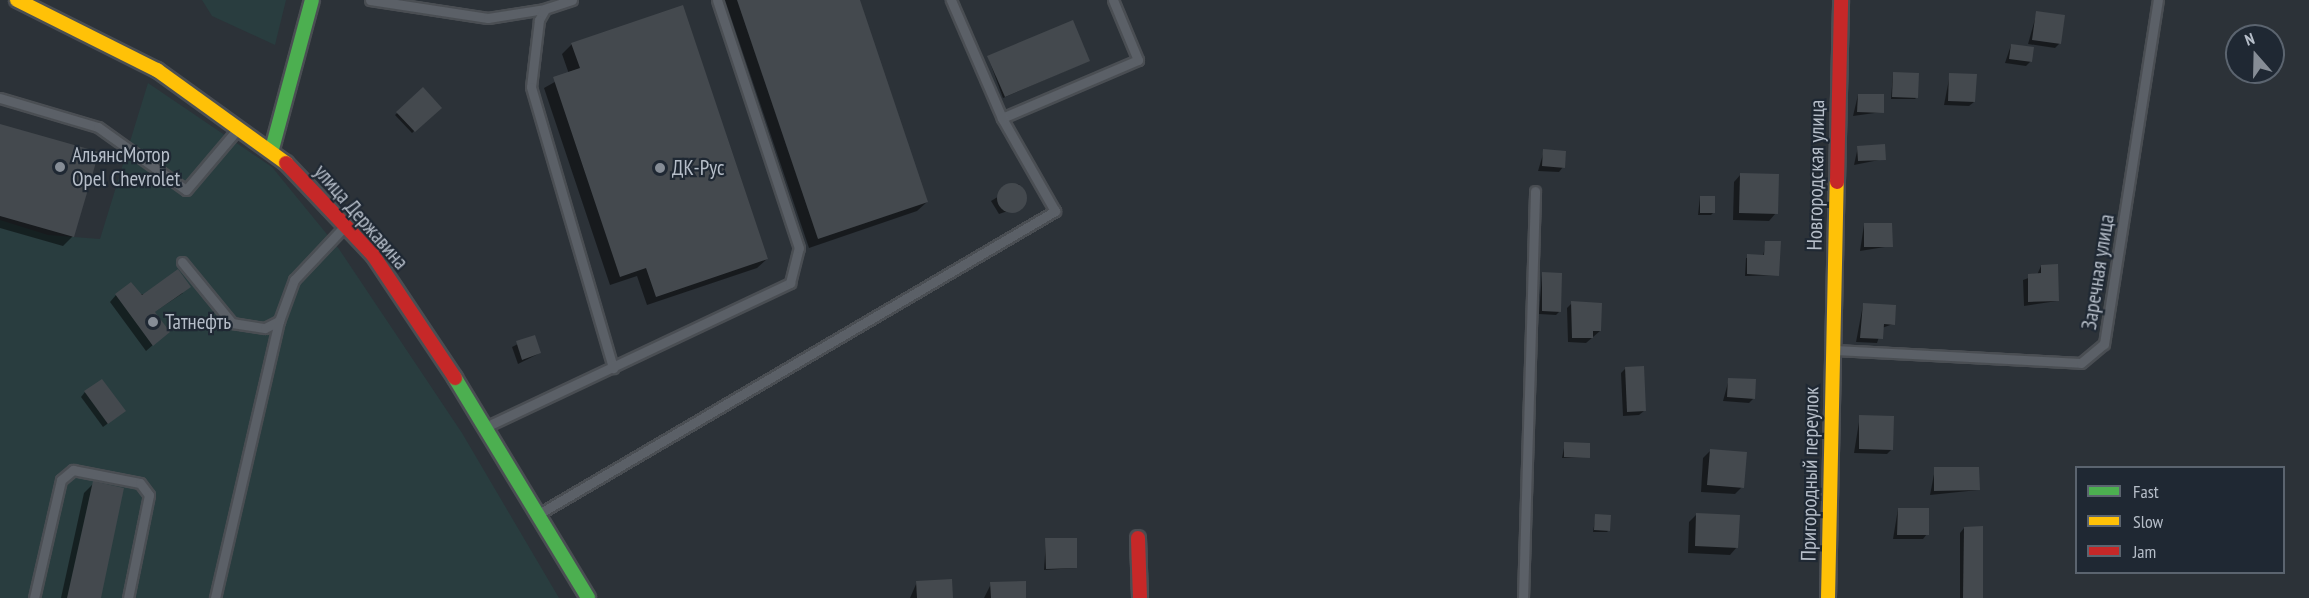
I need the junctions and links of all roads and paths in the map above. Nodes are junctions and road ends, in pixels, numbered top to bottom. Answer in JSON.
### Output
{"nodes":[{"id":1,"x":17,"y":0,"type":"edge"},
{"id":2,"x":312,"y":0,"type":"edge"},
{"id":3,"x":370,"y":0,"type":"edge"},
{"id":4,"x":572,"y":0,"type":"edge"},
{"id":5,"x":717,"y":0,"type":"edge"},
{"id":6,"x":951,"y":0,"type":"edge"},
{"id":7,"x":1113,"y":0,"type":"edge"},
{"id":8,"x":1840,"y":0,"type":"edge"},
{"id":9,"x":2158,"y":0,"type":"edge"},
{"id":10,"x":544,"y":9,"type":"junction"},
{"id":11,"x":0,"y":98,"type":"edge"},
{"id":12,"x":1002,"y":118,"type":"junction"},
{"id":13,"x":240,"y":126,"type":"junction"},
{"id":14,"x":272,"y":148,"type":"junction"},
{"id":15,"x":1535,"y":191,"type":"dead end"},
{"id":16,"x":345,"y":226,"type":"junction"},
{"id":17,"x":182,"y":262,"type":"dead end"},
{"id":18,"x":279,"y":321,"type":"junction"},
{"id":19,"x":1833,"y":350,"type":"junction"},
{"id":20,"x":613,"y":368,"type":"junction"},
{"id":21,"x":487,"y":426,"type":"junction"},
{"id":22,"x":540,"y":513,"type":"junction"},
{"id":23,"x":1138,"y":538,"type":"dead end"},
{"id":24,"x":34,"y":598,"type":"edge"},
{"id":25,"x":128,"y":598,"type":"edge"},
{"id":26,"x":215,"y":598,"type":"edge"},
{"id":27,"x":588,"y":598,"type":"edge"},
{"id":28,"x":1140,"y":598,"type":"edge"},
{"id":29,"x":1523,"y":598,"type":"edge"},
{"id":30,"x":1828,"y":598,"type":"edge"}],
"edges":[{"from":1,"to":13,"type":"main road","name":"улица Державина"},
{"from":2,"to":14,"type":"main road"},
{"from":3,"to":10,"type":"lane"},
{"from":4,"to":10,"type":"lane"},
{"from":5,"to":20,"type":"lane"},
{"from":6,"to":12,"type":"lane"},
{"from":7,"to":12,"type":"lane"},
{"from":8,"to":19,"type":"main road","name":"Новгородская улица"},
{"from":9,"to":19,"type":"lane","name":"Заречная улица"},
{"from":10,"to":20,"type":"lane"},
{"from":11,"to":13,"type":"lane"},
{"from":12,"to":22,"type":"lane"},
{"from":13,"to":14,"type":"main road","name":"улица Державина"},
{"from":14,"to":16,"type":"main road","name":"улица Державина"},
{"from":15,"to":29,"type":"lane"},
{"from":16,"to":18,"type":"lane"},
{"from":16,"to":21,"type":"main road","name":"улица Державина"},
{"from":17,"to":18,"type":"lane"},
{"from":18,"to":26,"type":"lane"},
{"from":19,"to":30,"type":"main road","name":"Пригородный переулок"},
{"from":20,"to":21,"type":"lane"},
{"from":21,"to":22,"type":"main road","name":"улица Державина"},
{"from":22,"to":27,"type":"main road","name":"улица Державина"},
{"from":23,"to":28,"type":"main road"},
{"from":24,"to":25,"type":"lane"}]}
